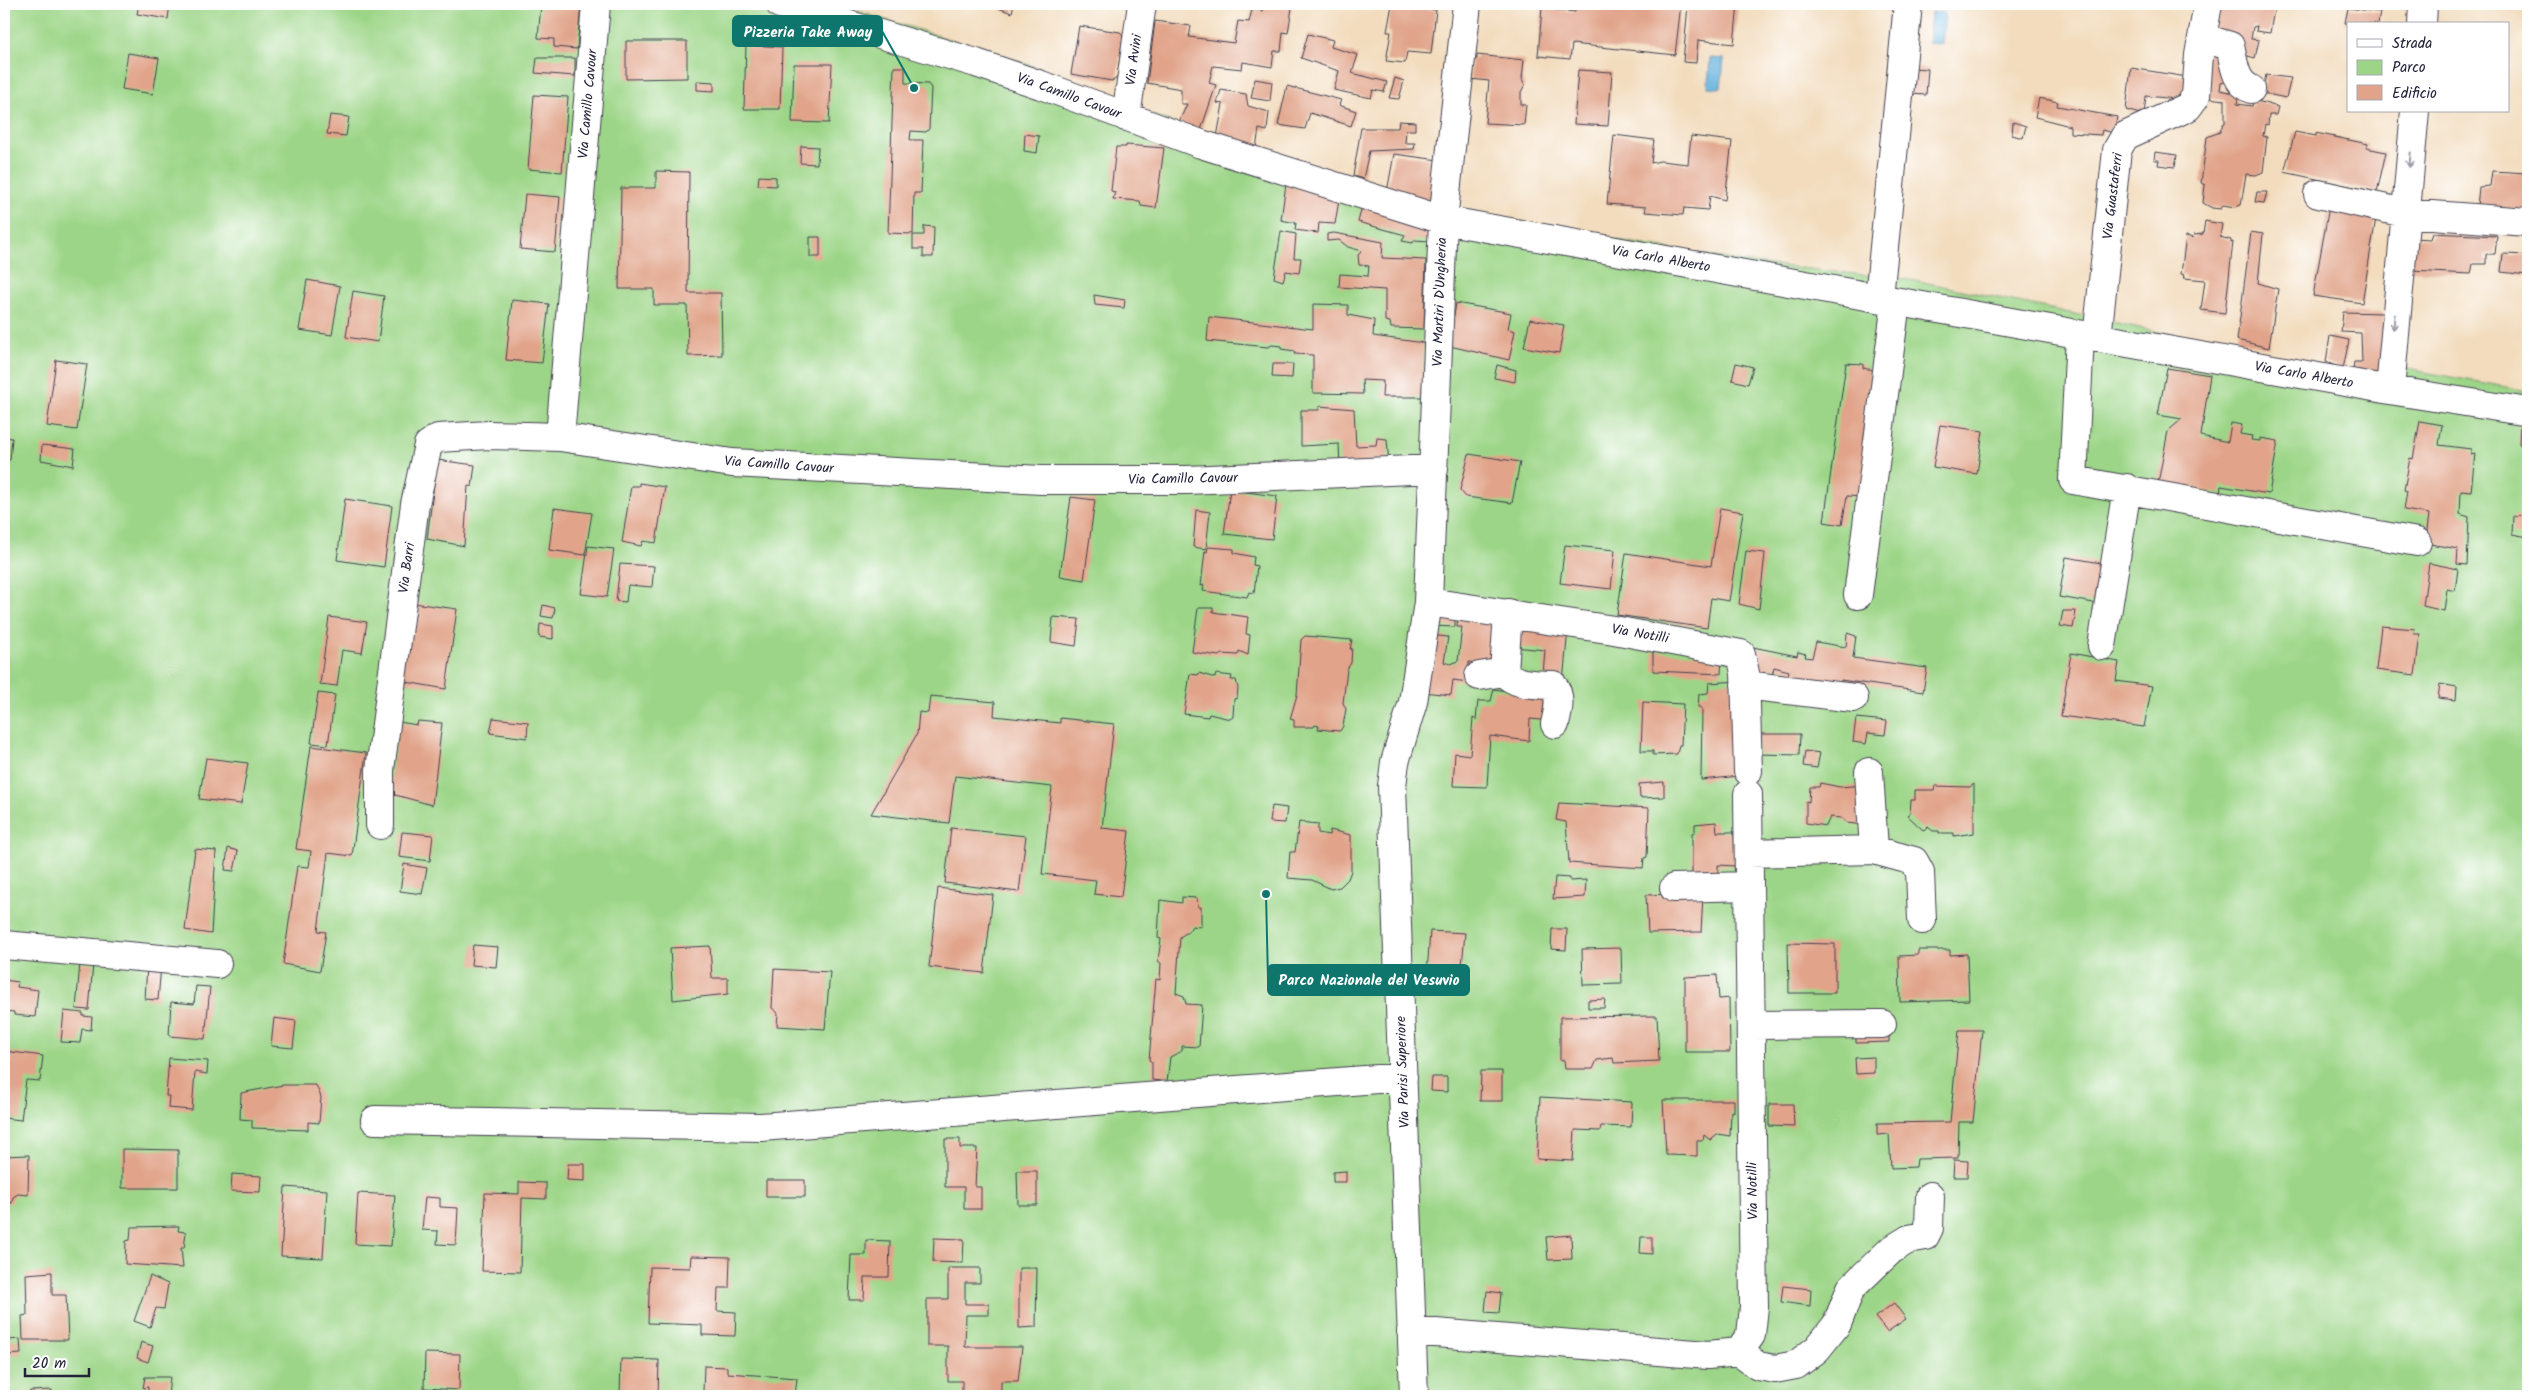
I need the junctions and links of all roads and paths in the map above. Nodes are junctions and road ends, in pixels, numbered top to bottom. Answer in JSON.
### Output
{"nodes":[{"id":1,"x":596,"y":4,"type":"edge"},
{"id":2,"x":780,"y":4,"type":"edge"},
{"id":3,"x":1142,"y":4,"type":"edge"},
{"id":4,"x":1467,"y":4,"type":"edge"},
{"id":5,"x":1908,"y":4,"type":"edge"},
{"id":6,"x":2208,"y":4,"type":"edge"},
{"id":7,"x":2422,"y":4,"type":"edge"},
{"id":8,"x":2422,"y":22,"type":"edge"},
{"id":9,"x":2203,"y":38,"type":"junction"},
{"id":10,"x":2251,"y":89,"type":"dead end"},
{"id":11,"x":2415,"y":112,"type":"edge"},
{"id":12,"x":1126,"y":117,"type":"junction"},
{"id":13,"x":2318,"y":194,"type":"dead end"},
{"id":14,"x":2405,"y":213,"type":"junction"},
{"id":15,"x":1443,"y":220,"type":"junction"},
{"id":16,"x":2528,"y":222,"type":"edge"},
{"id":17,"x":1888,"y":300,"type":"junction"},
{"id":18,"x":2088,"y":336,"type":"junction"},
{"id":19,"x":2390,"y":390,"type":"junction"},
{"id":20,"x":2528,"y":412,"type":"edge"},
{"id":21,"x":560,"y":438,"type":"junction"},
{"id":22,"x":1434,"y":470,"type":"junction"},
{"id":23,"x":2127,"y":488,"type":"junction"},
{"id":24,"x":2417,"y":542,"type":"dead end"},
{"id":25,"x":1858,"y":595,"type":"dead end"},
{"id":26,"x":1428,"y":602,"type":"junction"},
{"id":27,"x":1508,"y":613,"type":"junction"},
{"id":28,"x":2102,"y":646,"type":"dead end"},
{"id":29,"x":1745,"y":684,"type":"junction"},
{"id":30,"x":1854,"y":698,"type":"dead end"},
{"id":31,"x":1555,"y":724,"type":"dead end"},
{"id":32,"x":1870,"y":772,"type":"dead end"},
{"id":33,"x":380,"y":825,"type":"dead end"},
{"id":34,"x":1874,"y":850,"type":"junction"},
{"id":35,"x":1749,"y":853,"type":"junction"},
{"id":36,"x":1749,"y":886,"type":"junction"},
{"id":37,"x":1674,"y":888,"type":"dead end"},
{"id":38,"x":1922,"y":920,"type":"dead end"},
{"id":39,"x":4,"y":945,"type":"edge"},
{"id":40,"x":217,"y":964,"type":"dead end"},
{"id":41,"x":1882,"y":1024,"type":"dead end"},
{"id":42,"x":1751,"y":1026,"type":"junction"},
{"id":43,"x":1403,"y":1076,"type":"junction"},
{"id":44,"x":376,"y":1120,"type":"dead end"},
{"id":45,"x":1930,"y":1196,"type":"dead end"},
{"id":46,"x":1411,"y":1331,"type":"junction"},
{"id":47,"x":1739,"y":1352,"type":"junction"},
{"id":48,"x":1414,"y":1396,"type":"edge"}],
"edges":[{"from":1,"to":21,"type":"street","name":"Via Camillo Cavour"},
{"from":2,"to":12,"type":"street","name":"Via Camillo Cavour"},
{"from":3,"to":12,"type":"street","name":"Via Avini"},
{"from":4,"to":15,"type":"street","name":"Via Martiri D'Ungheria"},
{"from":5,"to":17,"type":"street"},
{"from":6,"to":9,"type":"street","name":"Via Guastaferri"},
{"from":7,"to":8,"type":"street"},
{"from":9,"to":10,"type":"street"},
{"from":9,"to":18,"type":"street","name":"Via Guastaferri"},
{"from":11,"to":14,"type":"street","one_way":true},
{"from":12,"to":15,"type":"street","name":"Via Camillo Cavour"},
{"from":13,"to":14,"type":"street"},
{"from":14,"to":16,"type":"street"},
{"from":14,"to":19,"type":"street","one_way":true},
{"from":15,"to":17,"type":"street","name":"Via Carlo Alberto"},
{"from":15,"to":22,"type":"street","name":"Via Martiri D'Ungheria"},
{"from":17,"to":18,"type":"street","name":"Via Carlo Alberto"},
{"from":17,"to":25,"type":"street"},
{"from":18,"to":19,"type":"street","name":"Via Carlo Alberto"},
{"from":18,"to":23,"type":"street"},
{"from":19,"to":20,"type":"street","name":"Via Carlo Alberto"},
{"from":21,"to":22,"type":"street","name":"Via Camillo Cavour"},
{"from":21,"to":33,"type":"street","name":"Via Barri"},
{"from":22,"to":26,"type":"street","name":"Via Martiri D'Ungheria"},
{"from":23,"to":24,"type":"street"},
{"from":23,"to":28,"type":"street"},
{"from":26,"to":27,"type":"street","name":"Via Notilli"},
{"from":26,"to":43,"type":"street","name":"Via Parisi Superiore"},
{"from":27,"to":29,"type":"street","name":"Via Notilli"},
{"from":27,"to":31,"type":"street"},
{"from":29,"to":30,"type":"street"},
{"from":29,"to":35,"type":"street","name":"Via Notilli"},
{"from":32,"to":34,"type":"street"},
{"from":34,"to":35,"type":"street"},
{"from":34,"to":38,"type":"street"},
{"from":35,"to":36,"type":"street","name":"Via Notilli"},
{"from":36,"to":37,"type":"street"},
{"from":36,"to":42,"type":"street","name":"Via Notilli"},
{"from":39,"to":40,"type":"street"},
{"from":41,"to":42,"type":"street"},
{"from":42,"to":47,"type":"street","name":"Via Notilli"},
{"from":43,"to":44,"type":"street"},
{"from":43,"to":46,"type":"street","name":"Via Parisi Superiore"},
{"from":45,"to":47,"type":"street"},
{"from":46,"to":47,"type":"street"},
{"from":46,"to":48,"type":"street","name":"Via Parisi Superiore"}]}
